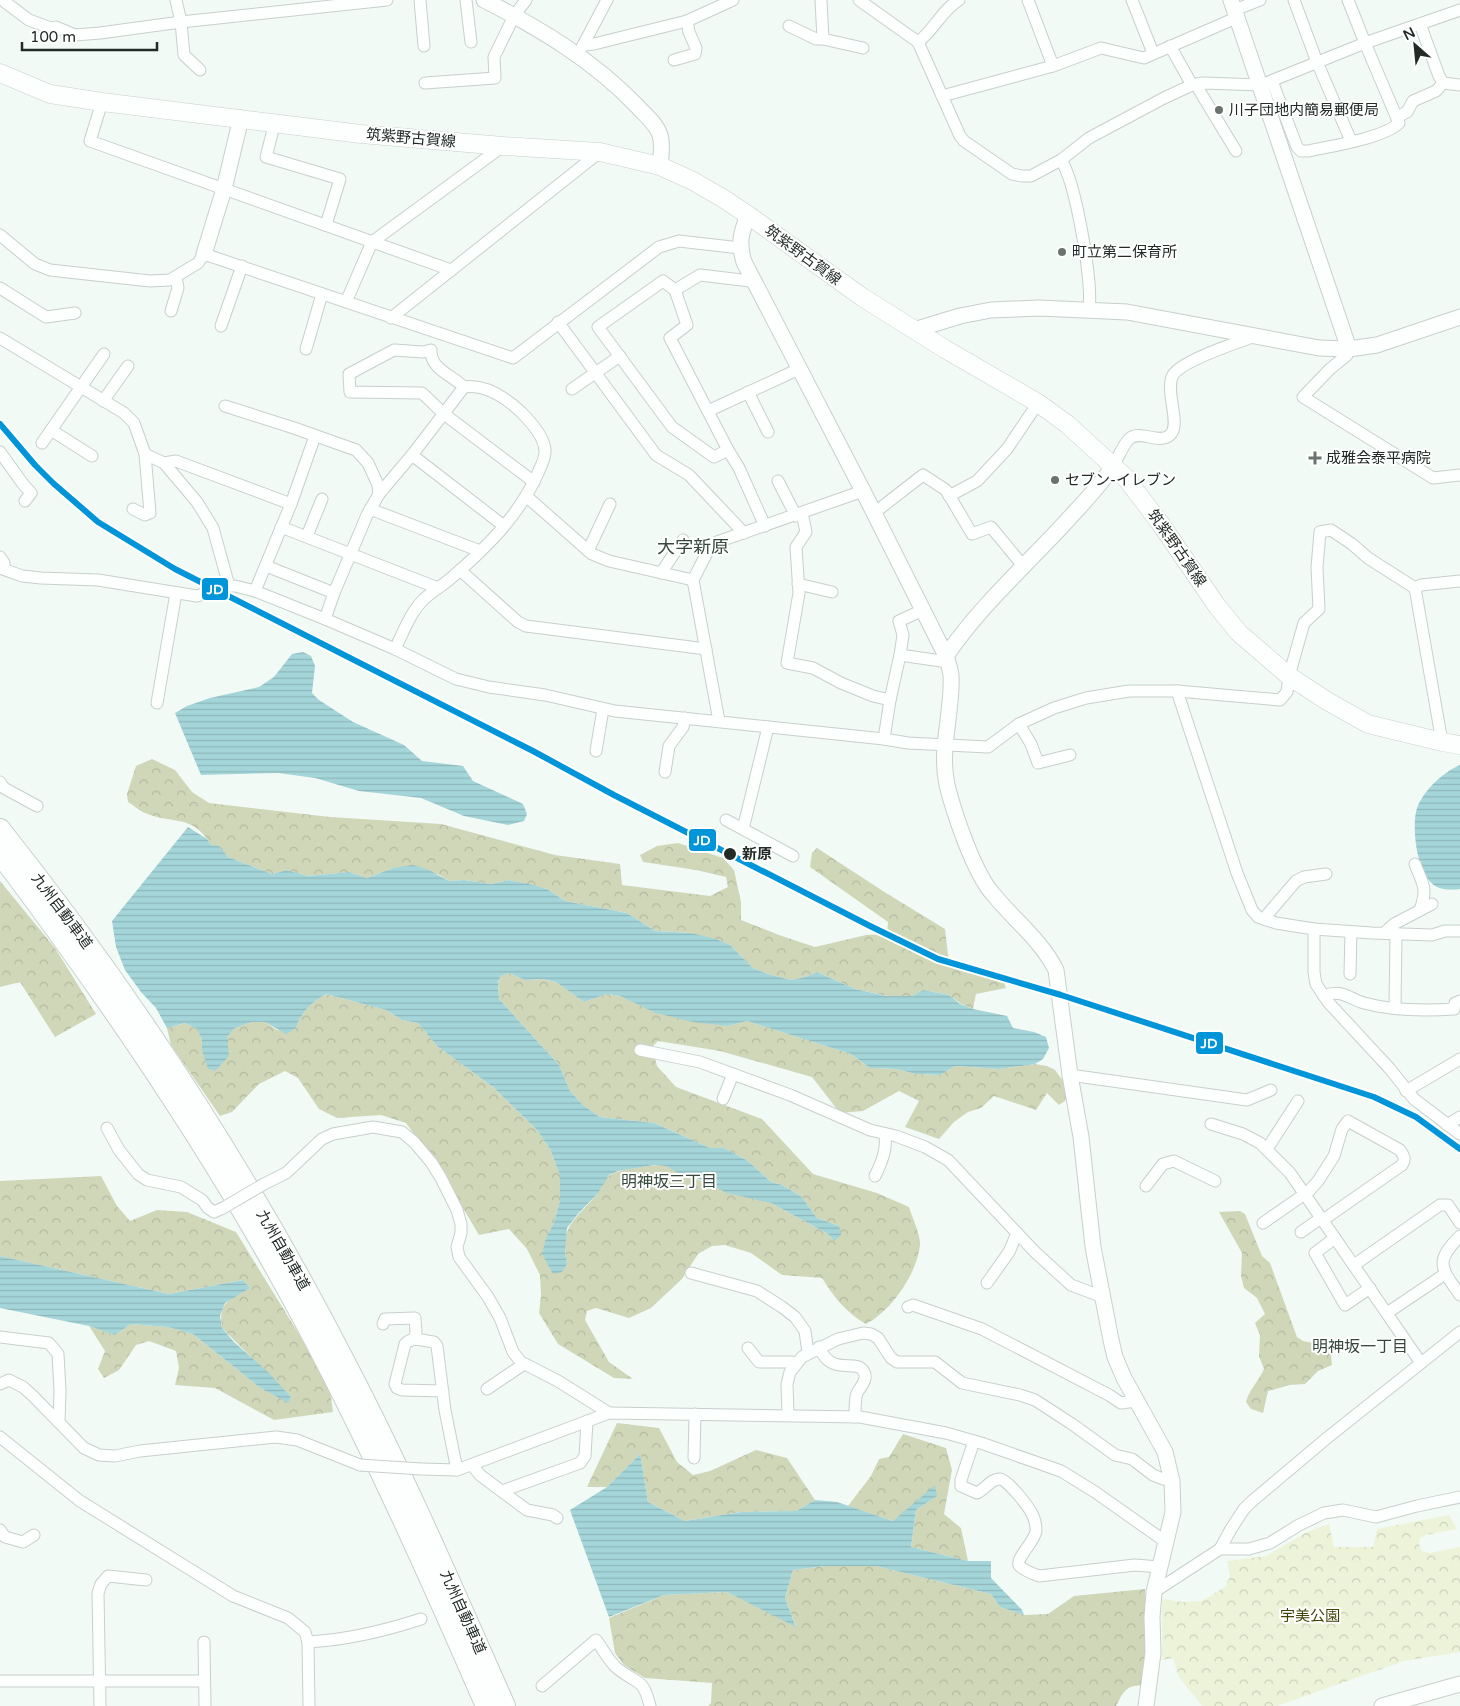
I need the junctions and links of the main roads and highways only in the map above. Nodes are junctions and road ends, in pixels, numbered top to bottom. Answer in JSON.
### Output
{"nodes":[{"id":1,"x":0,"y":73,"type":"edge"},
{"id":2,"x":1460,"y":745,"type":"edge"},
{"id":3,"x":0,"y":829,"type":"edge"},
{"id":4,"x":0,"y":854,"type":"edge"},
{"id":5,"x":486,"y":1706,"type":"edge"},
{"id":6,"x":505,"y":1706,"type":"edge"}],
"edges":[{"from":1,"to":2,"type":"main road","name":"筑紫野古賀線"},
{"from":3,"to":6,"type":"highway","name":"九州自動車道"},
{"from":4,"to":5,"type":"highway","name":"九州自動車道"}]}
